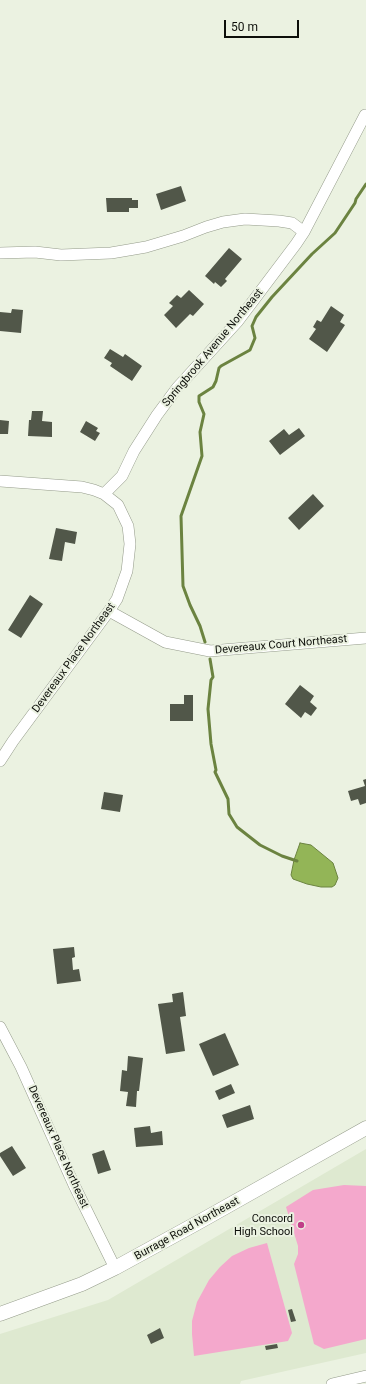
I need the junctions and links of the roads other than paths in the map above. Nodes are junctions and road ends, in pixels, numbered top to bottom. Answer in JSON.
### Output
{"nodes":[{"id":1,"x":365,"y":115,"type":"dead end"},
{"id":2,"x":304,"y":232,"type":"junction"},
{"id":3,"x":0,"y":253,"type":"edge"},
{"id":4,"x":0,"y":481,"type":"edge"},
{"id":5,"x":104,"y":494,"type":"junction"},
{"id":6,"x":110,"y":611,"type":"junction"},
{"id":7,"x":366,"y":638,"type":"edge"},
{"id":8,"x":0,"y":761,"type":"edge"},
{"id":9,"x":0,"y":1027,"type":"edge"},
{"id":10,"x":366,"y":1128,"type":"edge"},
{"id":11,"x":115,"y":1268,"type":"junction"},
{"id":12,"x":0,"y":1314,"type":"edge"},
{"id":13,"x":366,"y":1376,"type":"edge"},
{"id":14,"x":332,"y":1384,"type":"edge"}],
"edges":[{"from":1,"to":2,"type":"street","name":"Springbrook Avenue Northeast"},
{"from":2,"to":3,"type":"street"},
{"from":2,"to":5,"type":"street","name":"Springbrook Avenue Northeast"},
{"from":4,"to":5,"type":"street","name":"Devereaux Place Northeast"},
{"from":5,"to":6,"type":"street","name":"Devereaux Place Northeast"},
{"from":6,"to":7,"type":"street","name":"Devereaux Court Northeast"},
{"from":6,"to":8,"type":"street","name":"Devereaux Place Northeast"},
{"from":9,"to":11,"type":"street","name":"Devereaux Place Northeast"},
{"from":10,"to":11,"type":"street","name":"Burrage Road Northeast"},
{"from":11,"to":12,"type":"street","name":"Burrage Road Northeast"},
{"from":13,"to":14,"type":"street"}]}
